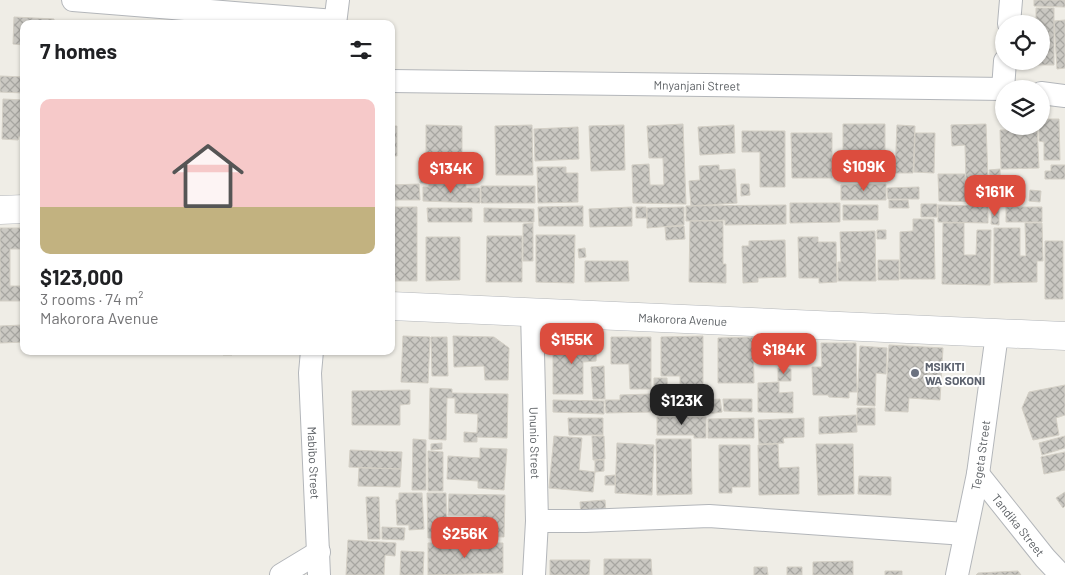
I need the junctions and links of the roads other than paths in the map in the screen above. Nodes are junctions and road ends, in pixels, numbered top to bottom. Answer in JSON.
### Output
{"nodes":[{"id":1,"x":73,"y":0,"type":"edge"},
{"id":2,"x":1011,"y":0,"type":"edge"},
{"id":3,"x":336,"y":15,"type":"edge"},
{"id":4,"x":1010,"y":15,"type":"edge"},
{"id":5,"x":395,"y":82,"type":"edge"},
{"id":6,"x":995,"y":89,"type":"edge"},
{"id":7,"x":1050,"y":94,"type":"edge"},
{"id":8,"x":1065,"y":96,"type":"edge"},
{"id":9,"x":20,"y":209,"type":"edge"},
{"id":10,"x":0,"y":210,"type":"edge"},
{"id":11,"x":395,"y":306,"type":"edge"},
{"id":12,"x":532,"y":311,"type":"junction"},
{"id":13,"x":998,"y":334,"type":"junction"},
{"id":14,"x":1065,"y":336,"type":"edge"},
{"id":15,"x":312,"y":355,"type":"edge"},
{"id":16,"x":978,"y":474,"type":"junction"},
{"id":17,"x":537,"y":521,"type":"junction"},
{"id":18,"x":965,"y":534,"type":"junction"},
{"id":19,"x":319,"y":552,"type":"junction"},
{"id":20,"x":280,"y":575,"type":"edge"},
{"id":21,"x":319,"y":575,"type":"edge"},
{"id":22,"x":534,"y":575,"type":"edge"},
{"id":23,"x":957,"y":575,"type":"edge"},
{"id":24,"x":1061,"y":575,"type":"edge"}],
"edges":[{"from":1,"to":3,"type":"street"},
{"from":2,"to":4,"type":"street"},
{"from":5,"to":6,"type":"street","name":"Mnyanjani Street"},
{"from":7,"to":8,"type":"street"},
{"from":9,"to":10,"type":"street"},
{"from":11,"to":12,"type":"street","name":"Makorora Avenue"},
{"from":12,"to":13,"type":"street","name":"Makorora Avenue"},
{"from":12,"to":17,"type":"street","name":"Ununio Street"},
{"from":13,"to":14,"type":"street","name":"Makorora Avenue"},
{"from":13,"to":16,"type":"street","name":"Tegeta Street"},
{"from":15,"to":19,"type":"street","name":"Mabibo Street"},
{"from":16,"to":18,"type":"street","name":"Tegeta Street"},
{"from":16,"to":24,"type":"street","name":"Tandika Street"},
{"from":17,"to":18,"type":"street"},
{"from":17,"to":22,"type":"street","name":"Ununio Street"},
{"from":18,"to":23,"type":"street","name":"Tegeta Street"},
{"from":19,"to":20,"type":"street"},
{"from":19,"to":21,"type":"street","name":"Mabibo Street"}]}
